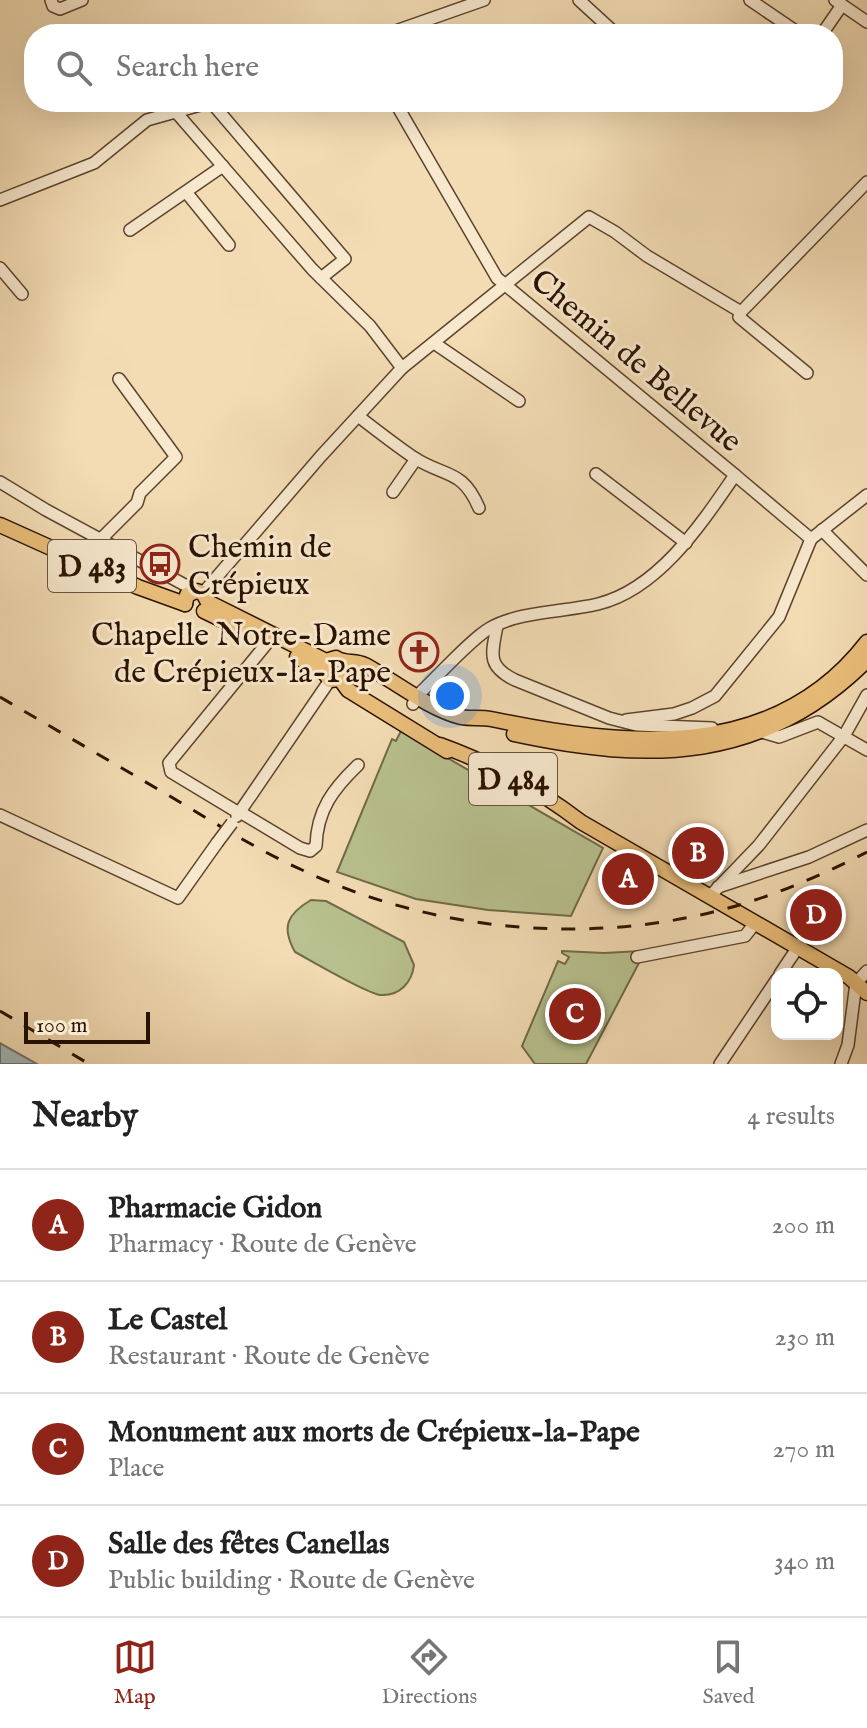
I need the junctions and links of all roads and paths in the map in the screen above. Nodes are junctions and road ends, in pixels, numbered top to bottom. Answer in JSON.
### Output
{"nodes":[{"id":1,"x":51,"y":0,"type":"edge"},
{"id":2,"x":82,"y":0,"type":"edge"},
{"id":3,"x":484,"y":0,"type":"edge"},
{"id":4,"x":579,"y":0,"type":"edge"},
{"id":5,"x":750,"y":0,"type":"edge"},
{"id":6,"x":838,"y":2,"type":"edge"},
{"id":7,"x":867,"y":22,"type":"edge"},
{"id":8,"x":416,"y":24,"type":"edge"},
{"id":9,"x":605,"y":24,"type":"edge"},
{"id":10,"x":785,"y":24,"type":"edge"},
{"id":11,"x":827,"y":24,"type":"edge"},
{"id":12,"x":172,"y":112,"type":"edge"},
{"id":13,"x":176,"y":112,"type":"edge"},
{"id":14,"x":220,"y":112,"type":"edge"},
{"id":15,"x":401,"y":112,"type":"edge"},
{"id":16,"x":223,"y":166,"type":"junction"},
{"id":17,"x":867,"y":182,"type":"edge"},
{"id":18,"x":186,"y":192,"type":"junction"},
{"id":19,"x":0,"y":200,"type":"edge"},
{"id":20,"x":130,"y":230,"type":"dead end"},
{"id":21,"x":229,"y":245,"type":"dead end"},
{"id":22,"x":0,"y":268,"type":"edge"},
{"id":23,"x":321,"y":278,"type":"junction"},
{"id":24,"x":505,"y":286,"type":"junction"},
{"id":25,"x":22,"y":294,"type":"dead end"},
{"id":26,"x":741,"y":312,"type":"junction"},
{"id":27,"x":434,"y":343,"type":"junction"},
{"id":28,"x":402,"y":368,"type":"junction"},
{"id":29,"x":807,"y":373,"type":"dead end"},
{"id":30,"x":119,"y":379,"type":"dead end"},
{"id":31,"x":519,"y":401,"type":"dead end"},
{"id":32,"x":358,"y":416,"type":"junction"},
{"id":33,"x":416,"y":459,"type":"junction"},
{"id":34,"x":596,"y":474,"type":"dead end"},
{"id":35,"x":735,"y":475,"type":"junction"},
{"id":36,"x":0,"y":482,"type":"edge"},
{"id":37,"x":393,"y":492,"type":"dead end"},
{"id":38,"x":867,"y":495,"type":"edge"},
{"id":39,"x":479,"y":508,"type":"dead end"},
{"id":40,"x":0,"y":525,"type":"edge"},
{"id":41,"x":822,"y":530,"type":"junction"},
{"id":42,"x":101,"y":539,"type":"junction"},
{"id":43,"x":811,"y":539,"type":"junction"},
{"id":44,"x":686,"y":543,"type":"junction"},
{"id":45,"x":867,"y":575,"type":"edge"},
{"id":46,"x":197,"y":599,"type":"junction"},
{"id":47,"x":497,"y":626,"type":"junction"},
{"id":48,"x":268,"y":642,"type":"junction"},
{"id":49,"x":867,"y":642,"type":"edge"},
{"id":50,"x":867,"y":660,"type":"edge"},
{"id":51,"x":334,"y":671,"type":"junction"},
{"id":52,"x":867,"y":695,"type":"edge"},
{"id":53,"x":415,"y":700,"type":"junction"},
{"id":54,"x":621,"y":720,"type":"junction"},
{"id":55,"x":741,"y":729,"type":"junction"},
{"id":56,"x":762,"y":732,"type":"junction"},
{"id":57,"x":844,"y":736,"type":"junction"},
{"id":58,"x":867,"y":750,"type":"edge"},
{"id":59,"x":358,"y":765,"type":"dead end"},
{"id":60,"x":0,"y":815,"type":"edge"},
{"id":61,"x":237,"y":816,"type":"junction"},
{"id":62,"x":867,"y":830,"type":"edge"},
{"id":63,"x":713,"y":892,"type":"junction"},
{"id":64,"x":756,"y":922,"type":"junction"},
{"id":65,"x":798,"y":947,"type":"junction"},
{"id":66,"x":637,"y":957,"type":"dead end"},
{"id":67,"x":784,"y":968,"type":"edge"},
{"id":68,"x":867,"y":971,"type":"edge"},
{"id":69,"x":771,"y":987,"type":"edge"},
{"id":70,"x":862,"y":988,"type":"edge"},
{"id":71,"x":720,"y":1064,"type":"edge"},
{"id":72,"x":841,"y":1064,"type":"edge"}],
"edges":[{"from":1,"to":2,"type":"street"},
{"from":3,"to":8,"type":"street"},
{"from":4,"to":9,"type":"street"},
{"from":5,"to":10,"type":"street"},
{"from":6,"to":7,"type":"street"},
{"from":6,"to":11,"type":"street"},
{"from":12,"to":19,"type":"street"},
{"from":13,"to":16,"type":"street"},
{"from":14,"to":23,"type":"street"},
{"from":15,"to":24,"type":"street","name":"Chemin de Bellevue"},
{"from":16,"to":18,"type":"street"},
{"from":16,"to":23,"type":"street"},
{"from":17,"to":26,"type":"street"},
{"from":18,"to":20,"type":"street"},
{"from":18,"to":21,"type":"street"},
{"from":22,"to":25,"type":"street"},
{"from":23,"to":28,"type":"street"},
{"from":24,"to":26,"type":"street"},
{"from":24,"to":27,"type":"street"},
{"from":24,"to":35,"type":"street","name":"Chemin de Bellevue"},
{"from":26,"to":29,"type":"street"},
{"from":27,"to":28,"type":"street"},
{"from":27,"to":31,"type":"street"},
{"from":28,"to":32,"type":"street"},
{"from":30,"to":42,"type":"street"},
{"from":32,"to":33,"type":"street"},
{"from":32,"to":46,"type":"street"},
{"from":33,"to":37,"type":"street"},
{"from":33,"to":39,"type":"street"},
{"from":34,"to":44,"type":"street"},
{"from":35,"to":43,"type":"street","name":"Chemin de Bellevue"},
{"from":35,"to":44,"type":"street"},
{"from":36,"to":42,"type":"street"},
{"from":38,"to":41,"type":"street"},
{"from":40,"to":46,"type":"main road","number":"D 483"},
{"from":41,"to":43,"type":"street"},
{"from":41,"to":45,"type":"street"},
{"from":42,"to":46,"type":"street"},
{"from":43,"to":54,"type":"street"},
{"from":44,"to":47,"type":"street"},
{"from":46,"to":48,"type":"main road","number":"D 483"},
{"from":46,"to":51,"type":"main road","number":"D 483"},
{"from":47,"to":53,"type":"street"},
{"from":47,"to":54,"type":"street"},
{"from":48,"to":51,"type":"main road","number":"D 483"},
{"from":48,"to":61,"type":"street"},
{"from":49,"to":55,"type":"main road"},
{"from":50,"to":56,"type":"main road","number":"D 483"},
{"from":51,"to":53,"type":"main road","number":"D 483"},
{"from":51,"to":61,"type":"street"},
{"from":51,"to":63,"type":"main road","number":"D 484"},
{"from":52,"to":57,"type":"street"},
{"from":53,"to":55,"type":"main road"},
{"from":53,"to":56,"type":"main road","number":"D 483"},
{"from":54,"to":55,"type":"street"},
{"from":56,"to":57,"type":"street"},
{"from":57,"to":58,"type":"street"},
{"from":57,"to":63,"type":"street"},
{"from":59,"to":61,"type":"street"},
{"from":60,"to":61,"type":"street","bridge":true},
{"from":62,"to":63,"type":"street"},
{"from":63,"to":64,"type":"main road","number":"D 484"},
{"from":64,"to":65,"type":"main road","number":"D 484"},
{"from":64,"to":66,"type":"street"},
{"from":65,"to":67,"type":"street"},
{"from":65,"to":70,"type":"main road","number":"D 484"},
{"from":68,"to":70,"type":"street"},
{"from":69,"to":71,"type":"street"},
{"from":70,"to":72,"type":"street"}]}
